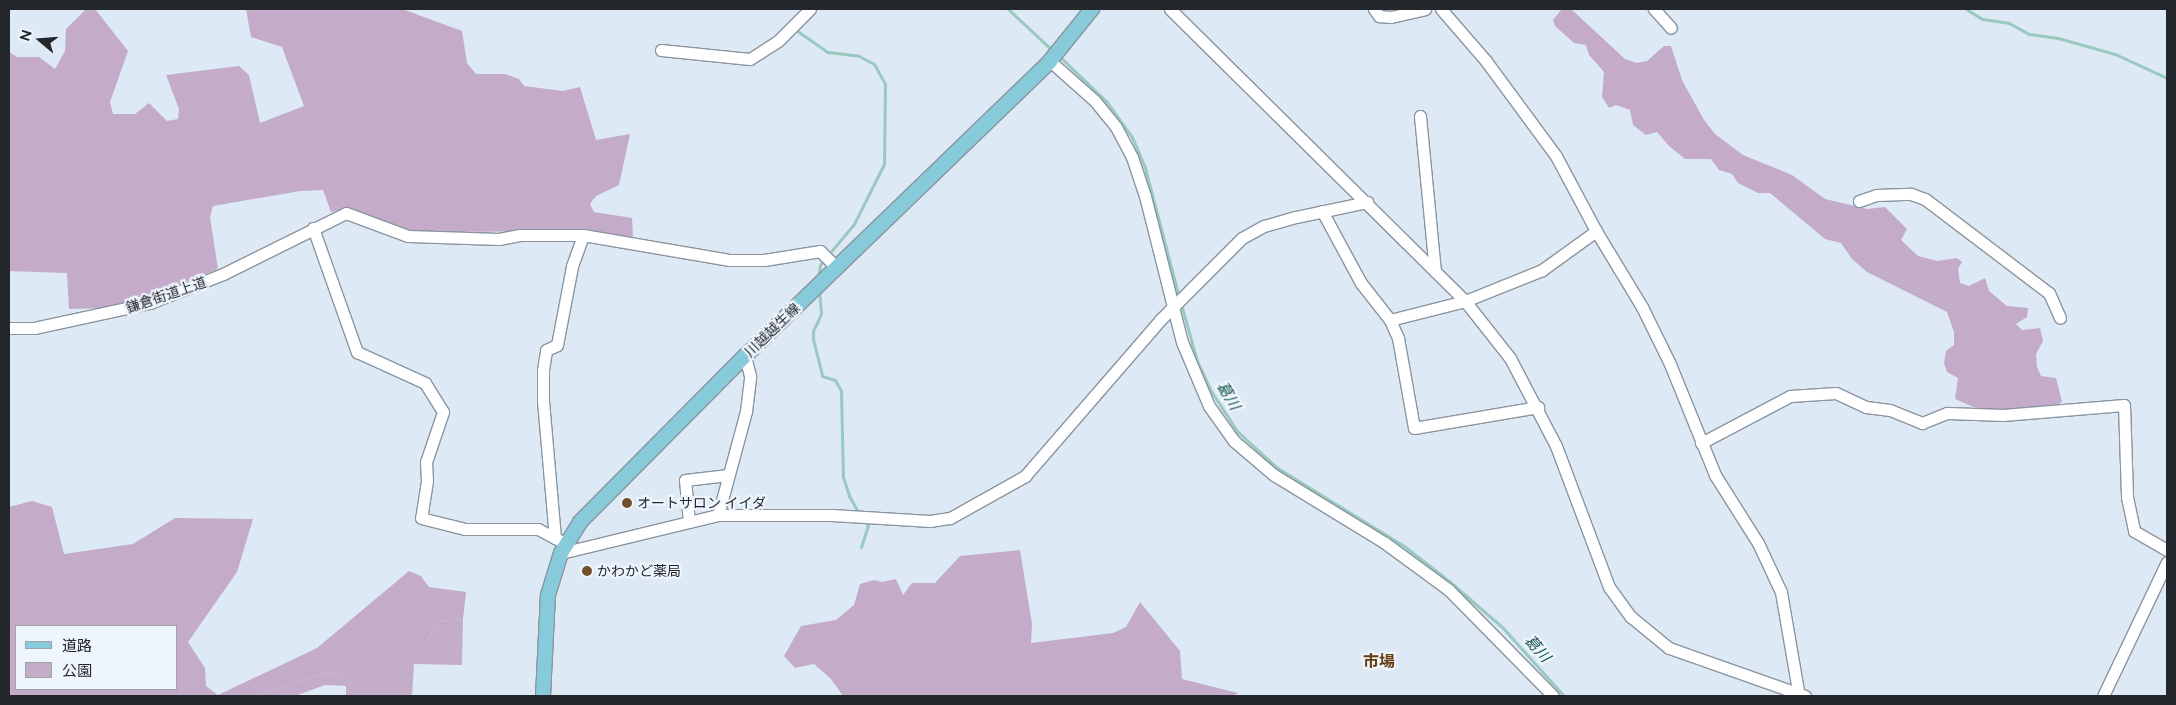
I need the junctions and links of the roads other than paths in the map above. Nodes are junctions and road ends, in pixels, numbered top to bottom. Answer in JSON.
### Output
{"nodes":[{"id":1,"x":810,"y":9,"type":"edge"},
{"id":2,"x":1170,"y":9,"type":"edge"},
{"id":3,"x":1374,"y":9,"type":"edge"},
{"id":4,"x":1425,"y":9,"type":"edge"},
{"id":5,"x":1441,"y":9,"type":"edge"},
{"id":6,"x":1654,"y":9,"type":"edge"},
{"id":7,"x":1089,"y":11,"type":"edge"},
{"id":8,"x":1671,"y":28,"type":"dead end"},
{"id":9,"x":660,"y":50,"type":"dead end"},
{"id":10,"x":1054,"y":57,"type":"junction"},
{"id":11,"x":1420,"y":116,"type":"dead end"},
{"id":12,"x":1859,"y":201,"type":"dead end"},
{"id":13,"x":1367,"y":202,"type":"junction"},
{"id":14,"x":1322,"y":211,"type":"junction"},
{"id":15,"x":313,"y":228,"type":"junction"},
{"id":16,"x":1596,"y":231,"type":"junction"},
{"id":17,"x":583,"y":234,"type":"junction"},
{"id":18,"x":837,"y":268,"type":"junction"},
{"id":19,"x":1435,"y":271,"type":"junction"},
{"id":20,"x":1465,"y":301,"type":"junction"},
{"id":21,"x":1172,"y":308,"type":"junction"},
{"id":22,"x":2060,"y":318,"type":"dead end"},
{"id":23,"x":1390,"y":320,"type":"junction"},
{"id":24,"x":9,"y":328,"type":"edge"},
{"id":25,"x":745,"y":356,"type":"junction"},
{"id":26,"x":1538,"y":406,"type":"junction"},
{"id":27,"x":1701,"y":443,"type":"junction"},
{"id":28,"x":728,"y":475,"type":"junction"},
{"id":29,"x":718,"y":515,"type":"junction"},
{"id":30,"x":689,"y":522,"type":"junction"},
{"id":31,"x":560,"y":545,"type":"junction"},
{"id":32,"x":2167,"y":550,"type":"edge"},
{"id":33,"x":2167,"y":562,"type":"edge"},
{"id":34,"x":543,"y":696,"type":"edge"},
{"id":35,"x":1553,"y":696,"type":"edge"},
{"id":36,"x":1801,"y":696,"type":"edge"},
{"id":37,"x":2104,"y":696,"type":"edge"}],
"edges":[{"from":1,"to":9,"type":"street"},
{"from":2,"to":13,"type":"street"},
{"from":3,"to":4,"type":"street"},
{"from":5,"to":16,"type":"street"},
{"from":6,"to":8,"type":"street"},
{"from":7,"to":10,"type":"main road","name":"川越越生線"},
{"from":10,"to":18,"type":"main road","name":"川越越生線"},
{"from":10,"to":21,"type":"street"},
{"from":11,"to":19,"type":"street"},
{"from":12,"to":22,"type":"street"},
{"from":13,"to":14,"type":"street"},
{"from":13,"to":19,"type":"street"},
{"from":14,"to":21,"type":"street"},
{"from":14,"to":23,"type":"street"},
{"from":15,"to":17,"type":"street","name":"鎌倉街道上道"},
{"from":15,"to":24,"type":"street","name":"鎌倉街道上道"},
{"from":15,"to":31,"type":"street"},
{"from":16,"to":20,"type":"street"},
{"from":16,"to":27,"type":"street"},
{"from":17,"to":18,"type":"street","name":"鎌倉街道上道"},
{"from":17,"to":31,"type":"street"},
{"from":18,"to":25,"type":"main road","name":"川越越生線"},
{"from":19,"to":20,"type":"street"},
{"from":20,"to":23,"type":"street"},
{"from":20,"to":26,"type":"street"},
{"from":21,"to":29,"type":"street"},
{"from":21,"to":35,"type":"street"},
{"from":23,"to":26,"type":"street"},
{"from":25,"to":28,"type":"street"},
{"from":25,"to":31,"type":"main road","name":"川越越生線"},
{"from":26,"to":36,"type":"street"},
{"from":27,"to":32,"type":"street"},
{"from":27,"to":36,"type":"street"},
{"from":28,"to":29,"type":"street"},
{"from":28,"to":30,"type":"street"},
{"from":29,"to":30,"type":"street"},
{"from":30,"to":31,"type":"street"},
{"from":31,"to":34,"type":"main road","name":"川越越生線"},
{"from":33,"to":37,"type":"street"}]}
